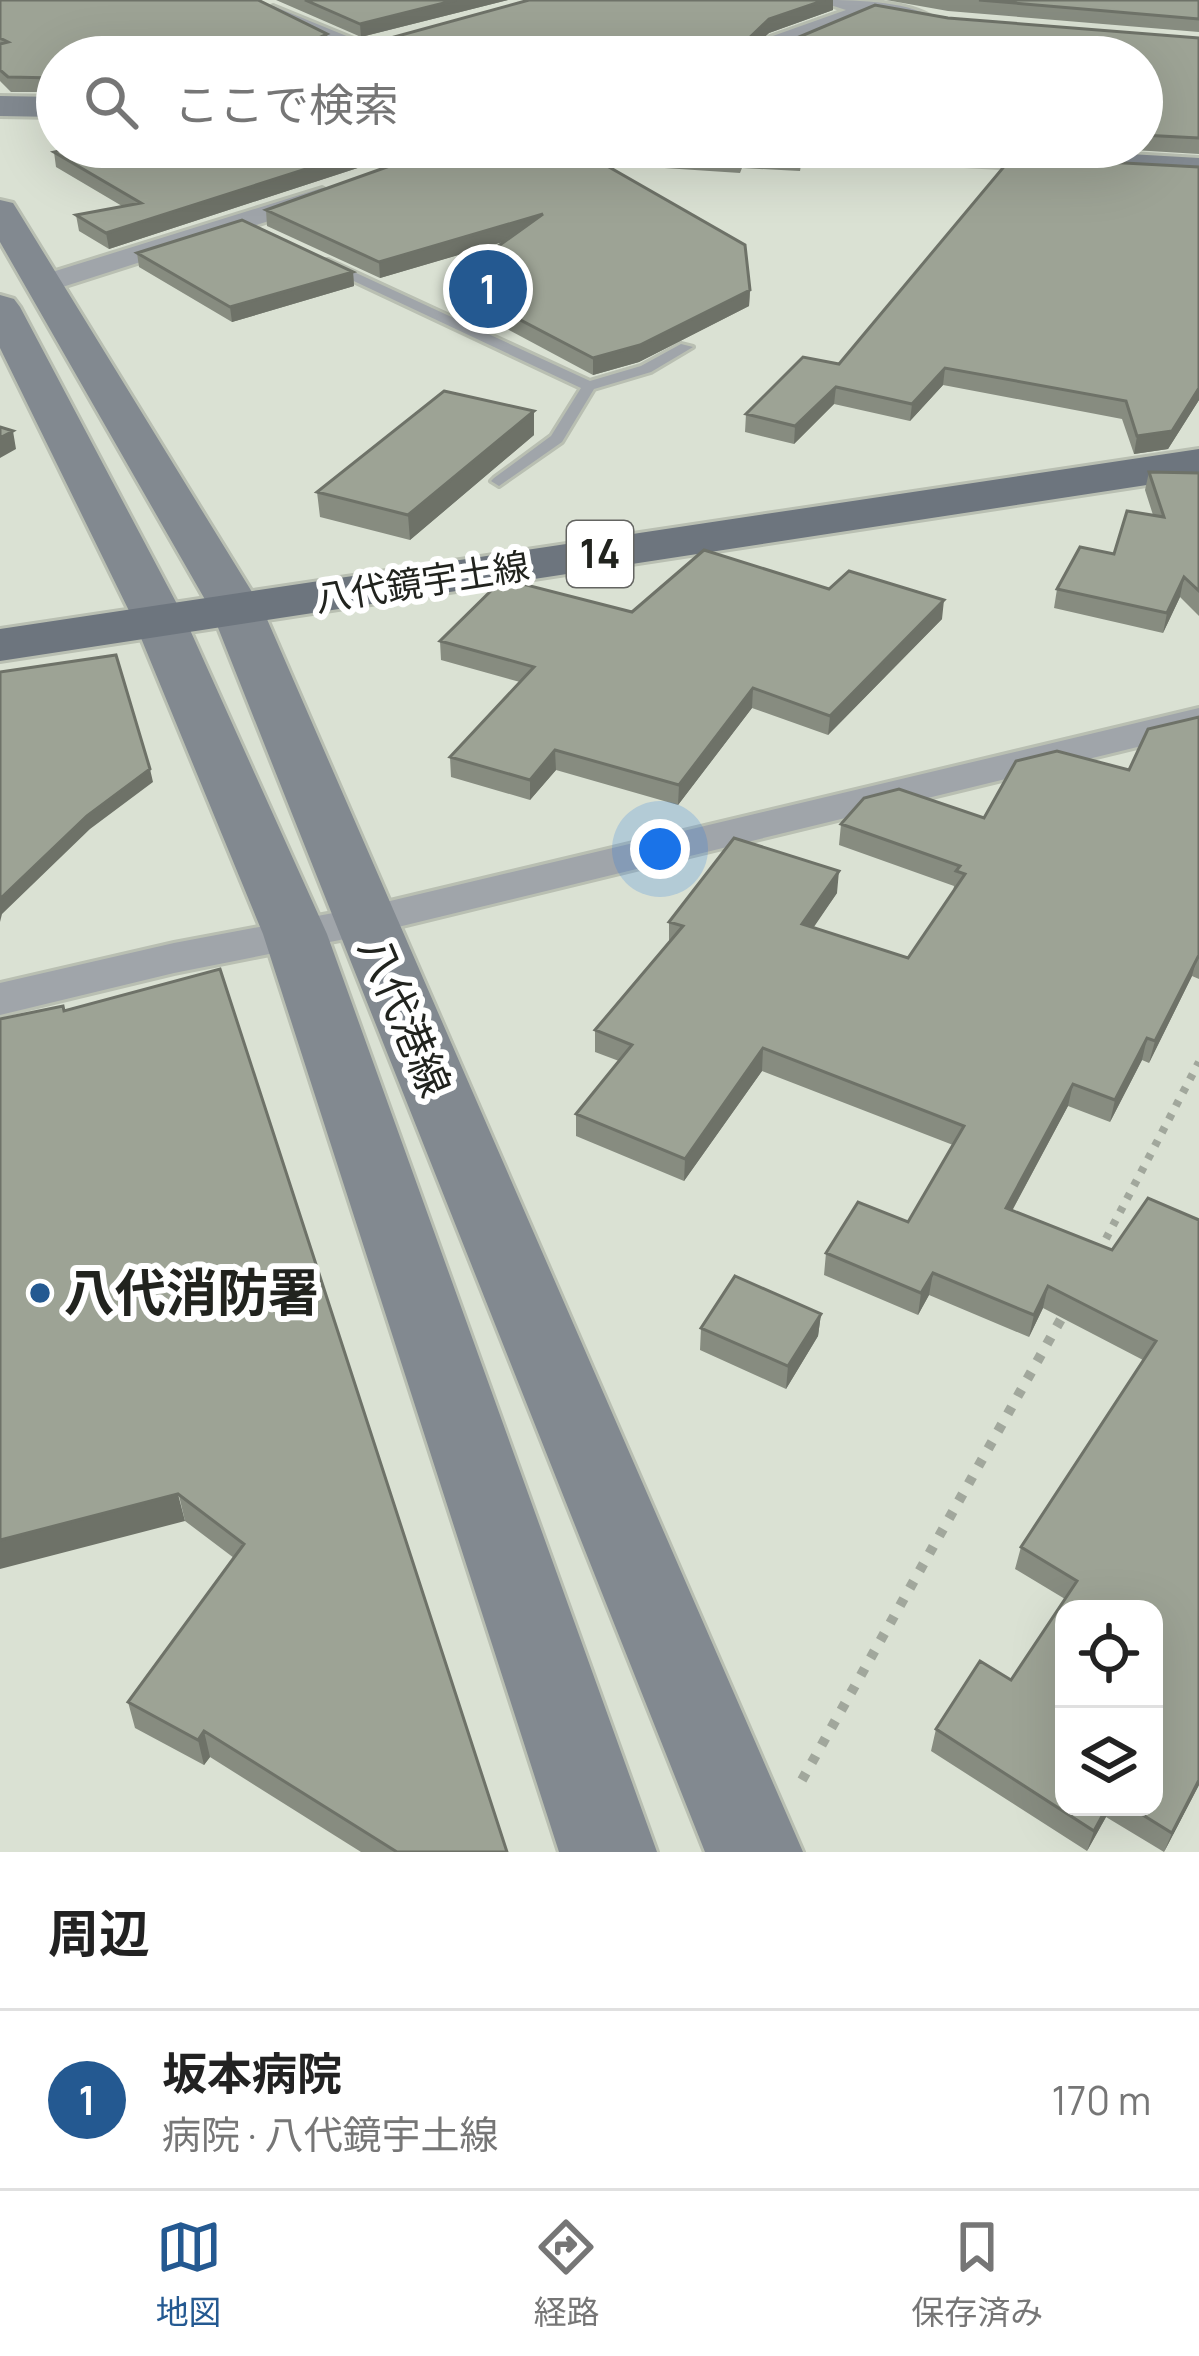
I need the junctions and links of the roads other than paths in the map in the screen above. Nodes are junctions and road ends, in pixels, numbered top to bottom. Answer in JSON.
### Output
{"nodes":[{"id":1,"x":825,"y":0,"type":"edge"},
{"id":2,"x":262,"y":6,"type":"edge"},
{"id":3,"x":868,"y":9,"type":"junction"},
{"id":4,"x":947,"y":21,"type":"edge"},
{"id":5,"x":342,"y":36,"type":"edge"},
{"id":6,"x":794,"y":36,"type":"edge"},
{"id":7,"x":0,"y":106,"type":"edge"},
{"id":8,"x":36,"y":107,"type":"edge"},
{"id":9,"x":1163,"y":165,"type":"edge"},
{"id":10,"x":1199,"y":168,"type":"edge"},
{"id":11,"x":352,"y":186,"type":"edge"},
{"id":12,"x":0,"y":211,"type":"edge"},
{"id":13,"x":323,"y":261,"type":"edge"},
{"id":14,"x":21,"y":296,"type":"edge"},
{"id":15,"x":686,"y":347,"type":"edge"},
{"id":16,"x":589,"y":386,"type":"junction"},
{"id":17,"x":1199,"y":463,"type":"edge"},
{"id":18,"x":499,"y":481,"type":"dead end"},
{"id":19,"x":237,"y":610,"type":"junction"},
{"id":20,"x":160,"y":621,"type":"junction"},
{"id":21,"x":0,"y":645,"type":"edge"},
{"id":22,"x":1199,"y":720,"type":"edge"},
{"id":23,"x":330,"y":928,"type":"junction"},
{"id":24,"x":0,"y":999,"type":"edge"},
{"id":25,"x":752,"y":1848,"type":"edge"},
{"id":26,"x":608,"y":1852,"type":"edge"}],
"edges":[{"from":1,"to":3,"type":"street"},
{"from":2,"to":5,"type":"street"},
{"from":3,"to":4,"type":"street"},
{"from":3,"to":6,"type":"street"},
{"from":7,"to":8,"type":"main road"},
{"from":9,"to":10,"type":"main road"},
{"from":11,"to":14,"type":"street"},
{"from":12,"to":14,"type":"main road","name":"八代港線"},
{"from":13,"to":16,"type":"lane"},
{"from":14,"to":19,"type":"main road","name":"八代港線"},
{"from":14,"to":20,"type":"main road","name":"八代港線"},
{"from":15,"to":16,"type":"lane"},
{"from":16,"to":18,"type":"lane"},
{"from":17,"to":19,"type":"main road","name":"八代鏡宇土線","number":"14"},
{"from":19,"to":20,"type":"main road","name":"八代鏡宇土線","number":"14"},
{"from":19,"to":23,"type":"main road","name":"八代港線"},
{"from":20,"to":21,"type":"main road","name":"八代鏡宇土線","number":"14"},
{"from":20,"to":23,"type":"main road","name":"八代港線"},
{"from":22,"to":23,"type":"street"},
{"from":23,"to":24,"type":"street"},
{"from":23,"to":25,"type":"main road","name":"八代港線"},
{"from":23,"to":26,"type":"main road","name":"八代港線"}]}
